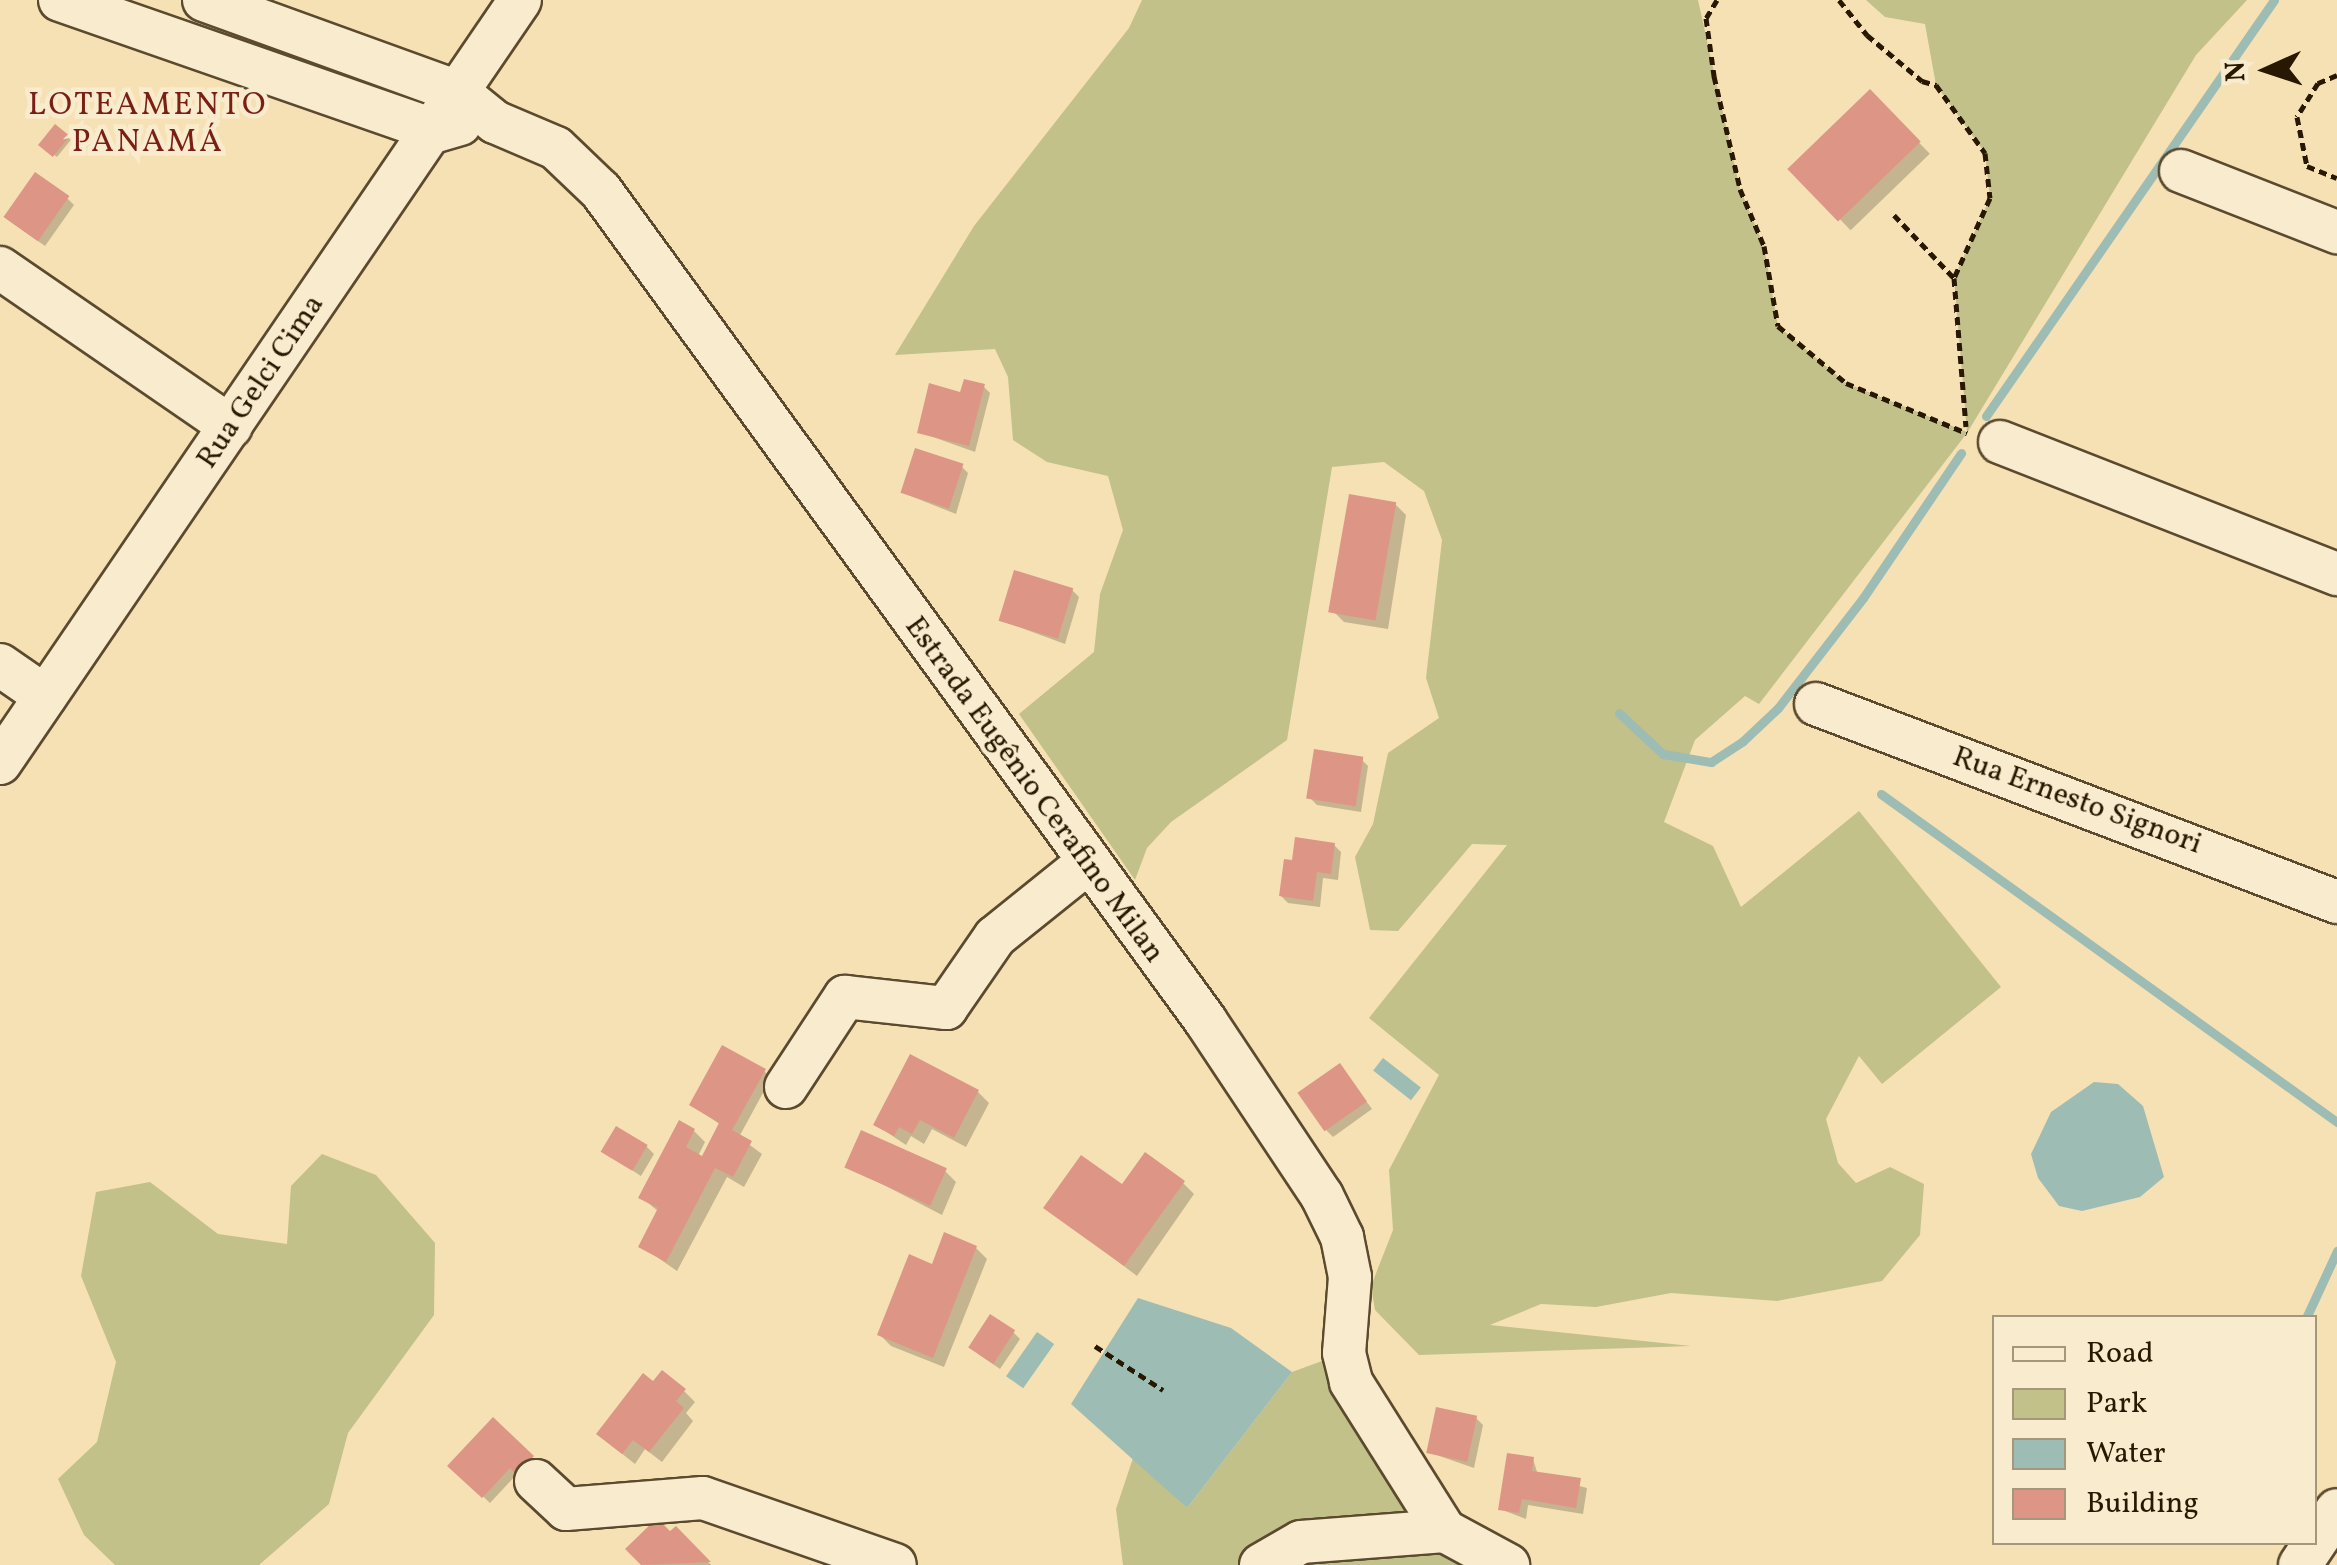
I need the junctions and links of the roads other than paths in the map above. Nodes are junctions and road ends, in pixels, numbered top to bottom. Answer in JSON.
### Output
{"nodes":[{"id":1,"x":60,"y":0,"type":"edge"},
{"id":2,"x":204,"y":0,"type":"edge"},
{"id":3,"x":520,"y":0,"type":"edge"},
{"id":4,"x":265,"y":10,"type":"edge"},
{"id":5,"x":248,"y":67,"type":"junction"},
{"id":6,"x":458,"y":92,"type":"junction"},
{"id":7,"x":495,"y":122,"type":"junction"},
{"id":8,"x":436,"y":131,"type":"junction"},
{"id":9,"x":2181,"y":172,"type":"dead end"},
{"id":10,"x":2337,"y":232,"type":"edge"},
{"id":11,"x":0,"y":268,"type":"edge"},
{"id":12,"x":231,"y":426,"type":"junction"},
{"id":13,"x":1984,"y":437,"type":"road end"},
{"id":14,"x":2337,"y":574,"type":"edge"},
{"id":15,"x":0,"y":665,"type":"edge"},
{"id":16,"x":45,"y":696,"type":"junction"},
{"id":17,"x":1816,"y":704,"type":"dead end"},
{"id":18,"x":0,"y":762,"type":"edge"},
{"id":19,"x":1087,"y":863,"type":"junction"},
{"id":20,"x":2337,"y":902,"type":"edge"},
{"id":21,"x":786,"y":1087,"type":"dead end"},
{"id":22,"x":536,"y":1481,"type":"dead end"},
{"id":23,"x":2337,"y":1510,"type":"edge"},
{"id":24,"x":1445,"y":1531,"type":"junction"},
{"id":25,"x":2317,"y":1540,"type":"edge"},
{"id":26,"x":895,"y":1565,"type":"edge"},
{"id":27,"x":1261,"y":1565,"type":"edge"},
{"id":28,"x":1508,"y":1565,"type":"edge"}],
"edges":[{"from":1,"to":5,"type":"street"},
{"from":2,"to":4,"type":"street","name":"Estrada Eugênio Cerafino Milan"},
{"from":3,"to":6,"type":"street","name":"Rua Gelci Cima"},
{"from":4,"to":5,"type":"street"},
{"from":4,"to":6,"type":"street","name":"Estrada Eugênio Cerafino Milan"},
{"from":5,"to":8,"type":"street"},
{"from":6,"to":7,"type":"street","name":"Estrada Eugênio Cerafino Milan"},
{"from":6,"to":8,"type":"street","name":"Rua Gelci Cima"},
{"from":7,"to":8,"type":"street"},
{"from":7,"to":19,"type":"street","name":"Estrada Eugênio Cerafino Milan"},
{"from":8,"to":12,"type":"street","name":"Rua Gelci Cima"},
{"from":9,"to":10,"type":"street"},
{"from":11,"to":12,"type":"street"},
{"from":12,"to":16,"type":"street","name":"Rua Gelci Cima"},
{"from":13,"to":14,"type":"street"},
{"from":15,"to":16,"type":"street"},
{"from":16,"to":18,"type":"street","name":"Rua Gelci Cima"},
{"from":17,"to":20,"type":"street","name":"Rua Ernesto Signori"},
{"from":19,"to":21,"type":"street"},
{"from":19,"to":24,"type":"street","name":"Estrada Eugênio Cerafino Milan"},
{"from":22,"to":26,"type":"street"},
{"from":23,"to":25,"type":"street"},
{"from":24,"to":27,"type":"street"},
{"from":24,"to":28,"type":"street"}]}
